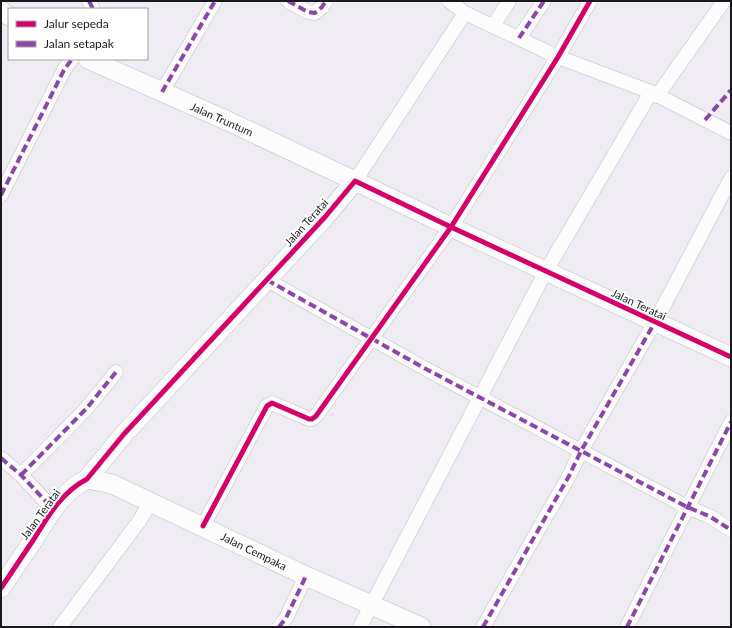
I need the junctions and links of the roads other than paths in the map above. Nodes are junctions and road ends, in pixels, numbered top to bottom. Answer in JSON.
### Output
{"nodes":[{"id":1,"x":215,"y":1,"type":"edge"},
{"id":2,"x":288,"y":1,"type":"edge"},
{"id":3,"x":326,"y":1,"type":"edge"},
{"id":4,"x":448,"y":1,"type":"edge"},
{"id":5,"x":509,"y":1,"type":"edge"},
{"id":6,"x":544,"y":1,"type":"edge"},
{"id":7,"x":590,"y":1,"type":"edge"},
{"id":8,"x":724,"y":1,"type":"edge"},
{"id":9,"x":465,"y":13,"type":"junction"},
{"id":10,"x":493,"y":26,"type":"junction"},
{"id":11,"x":519,"y":38,"type":"junction"},
{"id":12,"x":558,"y":57,"type":"junction"},
{"id":13,"x":90,"y":60,"type":"edge"},
{"id":14,"x":68,"y":64,"type":"edge"},
{"id":15,"x":162,"y":92,"type":"junction"},
{"id":16,"x":654,"y":94,"type":"junction"},
{"id":17,"x":731,"y":134,"type":"edge"},
{"id":18,"x":731,"y":178,"type":"edge"},
{"id":19,"x":355,"y":181,"type":"junction"},
{"id":20,"x":1,"y":195,"type":"edge"},
{"id":21,"x":451,"y":227,"type":"junction"},
{"id":22,"x":546,"y":271,"type":"junction"},
{"id":23,"x":267,"y":280,"type":"junction"},
{"id":24,"x":655,"y":322,"type":"junction"},
{"id":25,"x":371,"y":338,"type":"junction"},
{"id":26,"x":731,"y":357,"type":"edge"},
{"id":27,"x":116,"y":372,"type":"dead end"},
{"id":28,"x":480,"y":397,"type":"junction"},
{"id":29,"x":731,"y":422,"type":"edge"},
{"id":30,"x":581,"y":451,"type":"junction"},
{"id":31,"x":1,"y":458,"type":"edge"},
{"id":32,"x":21,"y":475,"type":"junction"},
{"id":33,"x":87,"y":479,"type":"junction"},
{"id":34,"x":687,"y":507,"type":"junction"},
{"id":35,"x":53,"y":509,"type":"junction"},
{"id":36,"x":145,"y":512,"type":"junction"},
{"id":37,"x":203,"y":526,"type":"junction"},
{"id":38,"x":731,"y":530,"type":"edge"},
{"id":39,"x":302,"y":586,"type":"junction"},
{"id":40,"x":1,"y":588,"type":"edge"},
{"id":41,"x":365,"y":617,"type":"edge"},
{"id":42,"x":60,"y":627,"type":"edge"},
{"id":43,"x":279,"y":627,"type":"edge"},
{"id":44,"x":421,"y":627,"type":"edge"},
{"id":45,"x":483,"y":627,"type":"edge"},
{"id":46,"x":627,"y":627,"type":"edge"}],
"edges":[{"from":1,"to":15,"type":"street"},
{"from":2,"to":3,"type":"street"},
{"from":4,"to":9,"type":"street"},
{"from":5,"to":10,"type":"street"},
{"from":6,"to":11,"type":"street"},
{"from":7,"to":12,"type":"street"},
{"from":8,"to":16,"type":"street"},
{"from":9,"to":10,"type":"street"},
{"from":9,"to":19,"type":"street"},
{"from":10,"to":11,"type":"street"},
{"from":11,"to":12,"type":"street"},
{"from":12,"to":16,"type":"street"},
{"from":12,"to":21,"type":"street"},
{"from":13,"to":15,"type":"street","name":"Jalan Truntum"},
{"from":14,"to":20,"type":"street"},
{"from":15,"to":19,"type":"street","name":"Jalan Truntum"},
{"from":16,"to":17,"type":"street"},
{"from":16,"to":22,"type":"street"},
{"from":18,"to":24,"type":"street"},
{"from":19,"to":21,"type":"street","name":"Jalan Teratai"},
{"from":19,"to":23,"type":"street","name":"Jalan Teratai"},
{"from":21,"to":22,"type":"street","name":"Jalan Teratai"},
{"from":21,"to":25,"type":"street"},
{"from":22,"to":24,"type":"street","name":"Jalan Teratai"},
{"from":22,"to":28,"type":"street"},
{"from":23,"to":25,"type":"street"},
{"from":23,"to":33,"type":"street","name":"Jalan Teratai"},
{"from":24,"to":26,"type":"street","name":"Jalan Teratai"},
{"from":24,"to":30,"type":"street"},
{"from":25,"to":28,"type":"street"},
{"from":25,"to":37,"type":"street"},
{"from":27,"to":32,"type":"street"},
{"from":28,"to":30,"type":"street"},
{"from":28,"to":41,"type":"street"},
{"from":29,"to":34,"type":"street"},
{"from":30,"to":34,"type":"street"},
{"from":30,"to":45,"type":"street"},
{"from":31,"to":32,"type":"street"},
{"from":32,"to":35,"type":"street"},
{"from":33,"to":35,"type":"street","name":"Jalan Teratai"},
{"from":33,"to":36,"type":"street","name":"Jalan Cempaka"},
{"from":34,"to":38,"type":"street"},
{"from":34,"to":46,"type":"street"},
{"from":35,"to":40,"type":"street","name":"Jalan Teratai"},
{"from":36,"to":37,"type":"street","name":"Jalan Cempaka"},
{"from":36,"to":42,"type":"street"},
{"from":37,"to":39,"type":"street","name":"Jalan Cempaka"},
{"from":39,"to":41,"type":"street","name":"Jalan Cempaka"},
{"from":39,"to":43,"type":"street"},
{"from":41,"to":44,"type":"street","name":"Jalan Cempaka"}]}
